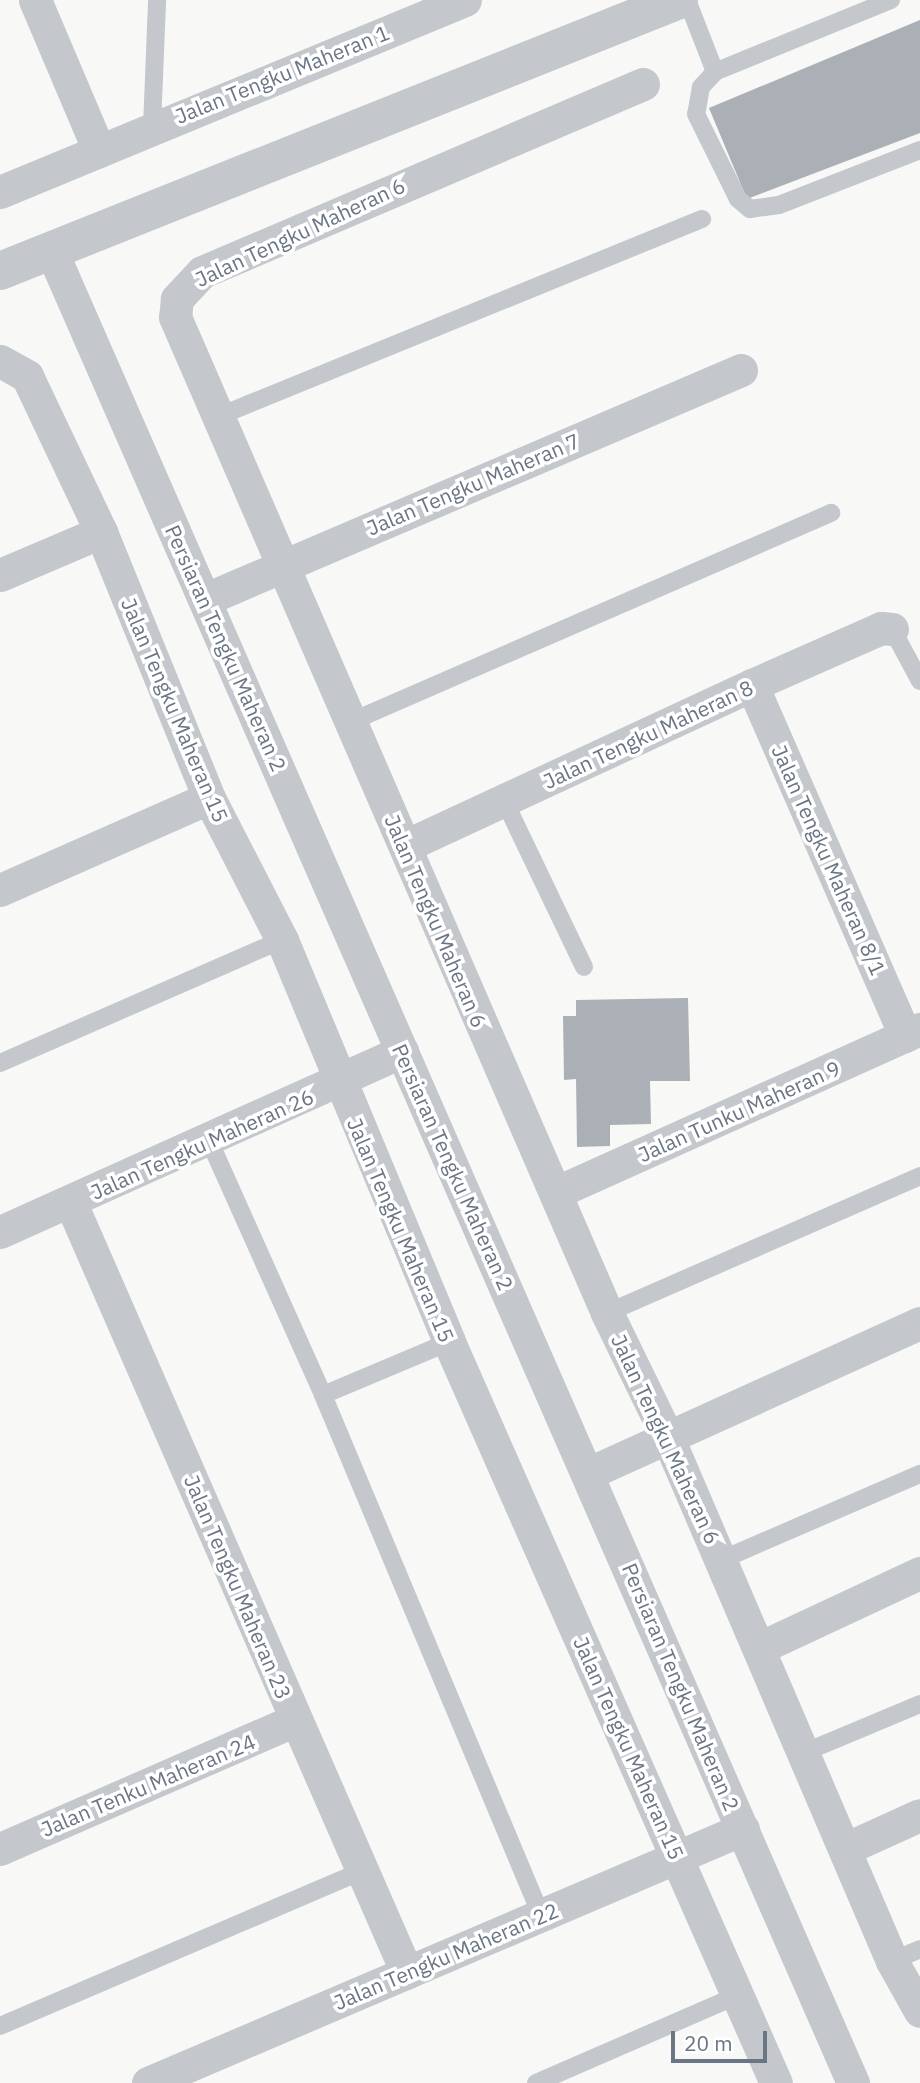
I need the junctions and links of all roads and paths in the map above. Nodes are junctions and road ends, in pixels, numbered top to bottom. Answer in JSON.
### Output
{"nodes":[{"id":1,"x":35,"y":0,"type":"edge"},
{"id":2,"x":157,"y":0,"type":"edge"},
{"id":3,"x":466,"y":0,"type":"edge"},
{"id":4,"x":679,"y":0,"type":"edge"},
{"id":5,"x":687,"y":0,"type":"edge"},
{"id":6,"x":891,"y":0,"type":"edge"},
{"id":7,"x":715,"y":72,"type":"junction"},
{"id":8,"x":643,"y":84,"type":"dead end"},
{"id":9,"x":152,"y":127,"type":"junction"},
{"id":10,"x":920,"y":150,"type":"edge"},
{"id":11,"x":99,"y":151,"type":"junction"},
{"id":12,"x":0,"y":192,"type":"edge"},
{"id":13,"x":702,"y":219,"type":"dead end"},
{"id":14,"x":52,"y":253,"type":"junction"},
{"id":15,"x":0,"y":271,"type":"edge"},
{"id":16,"x":14,"y":368,"type":"edge"},
{"id":17,"x":741,"y":370,"type":"dead end"},
{"id":18,"x":217,"y":417,"type":"junction"},
{"id":19,"x":831,"y":513,"type":"dead end"},
{"id":20,"x":101,"y":532,"type":"junction"},
{"id":21,"x":284,"y":565,"type":"junction"},
{"id":22,"x":0,"y":575,"type":"edge"},
{"id":23,"x":206,"y":599,"type":"junction"},
{"id":24,"x":892,"y":629,"type":"joint"},
{"id":25,"x":920,"y":681,"type":"edge"},
{"id":26,"x":752,"y":685,"type":"junction"},
{"id":27,"x":348,"y":723,"type":"junction"},
{"id":28,"x":209,"y":798,"type":"junction"},
{"id":29,"x":504,"y":800,"type":"junction"},
{"id":30,"x":405,"y":846,"type":"junction"},
{"id":31,"x":0,"y":890,"type":"edge"},
{"id":32,"x":282,"y":940,"type":"junction"},
{"id":33,"x":584,"y":967,"type":"dead end"},
{"id":34,"x":913,"y":1033,"type":"edge"},
{"id":35,"x":402,"y":1051,"type":"junction"},
{"id":36,"x":0,"y":1063,"type":"edge"},
{"id":37,"x":339,"y":1084,"type":"junction"},
{"id":38,"x":209,"y":1140,"type":"junction"},
{"id":39,"x":920,"y":1176,"type":"edge"},
{"id":40,"x":557,"y":1192,"type":"junction"},
{"id":41,"x":70,"y":1201,"type":"junction"},
{"id":42,"x":0,"y":1232,"type":"edge"},
{"id":43,"x":607,"y":1313,"type":"junction"},
{"id":44,"x":920,"y":1324,"type":"edge"},
{"id":45,"x":449,"y":1342,"type":"junction"},
{"id":46,"x":323,"y":1395,"type":"junction"},
{"id":47,"x":668,"y":1438,"type":"junction"},
{"id":48,"x":589,"y":1473,"type":"junction"},
{"id":49,"x":920,"y":1474,"type":"edge"},
{"id":50,"x":721,"y":1560,"type":"junction"},
{"id":51,"x":920,"y":1573,"type":"edge"},
{"id":52,"x":759,"y":1648,"type":"junction"},
{"id":53,"x":920,"y":1704,"type":"edge"},
{"id":54,"x":295,"y":1720,"type":"junction"},
{"id":55,"x":803,"y":1753,"type":"junction"},
{"id":56,"x":920,"y":1815,"type":"edge"},
{"id":57,"x":743,"y":1829,"type":"junction"},
{"id":58,"x":0,"y":1849,"type":"edge"},
{"id":59,"x":845,"y":1849,"type":"junction"},
{"id":60,"x":678,"y":1857,"type":"junction"},
{"id":61,"x":362,"y":1871,"type":"junction"},
{"id":62,"x":541,"y":1915,"type":"junction"},
{"id":63,"x":906,"y":1955,"type":"edge"},
{"id":64,"x":407,"y":1973,"type":"junction"},
{"id":65,"x":738,"y":1995,"type":"junction"},
{"id":66,"x":920,"y":2011,"type":"edge"},
{"id":67,"x":0,"y":2026,"type":"edge"},
{"id":68,"x":148,"y":2083,"type":"edge"},
{"id":69,"x":536,"y":2083,"type":"edge"},
{"id":70,"x":776,"y":2083,"type":"edge"},
{"id":71,"x":853,"y":2083,"type":"edge"}],
"edges":[{"from":1,"to":11,"type":"street"},
{"from":2,"to":9,"type":"lane"},
{"from":3,"to":9,"type":"street","name":"Jalan Tengku Maheran 1"},
{"from":4,"to":14,"type":"street"},
{"from":5,"to":7,"type":"lane"},
{"from":6,"to":7,"type":"lane"},
{"from":7,"to":10,"type":"lane"},
{"from":8,"to":18,"type":"street","name":"Jalan Tengku Maheran 6"},
{"from":9,"to":11,"type":"street","name":"Jalan Tengku Maheran 1"},
{"from":11,"to":12,"type":"street","name":"Jalan Tengku Maheran 1"},
{"from":13,"to":18,"type":"lane"},
{"from":14,"to":15,"type":"street"},
{"from":14,"to":23,"type":"street","name":"Persiaran Tengku Maheran 2"},
{"from":16,"to":20,"type":"street","name":"Jalan Tengku Maheran 15"},
{"from":17,"to":21,"type":"street","name":"Jalan Tengku Maheran 7"},
{"from":18,"to":21,"type":"street","name":"Jalan Tengku Maheran 6"},
{"from":19,"to":27,"type":"lane"},
{"from":20,"to":22,"type":"street"},
{"from":20,"to":28,"type":"street","name":"Jalan Tengku Maheran 15"},
{"from":21,"to":23,"type":"street","name":"Jalan Tengku Maheran 7"},
{"from":21,"to":27,"type":"street","name":"Jalan Tengku Maheran 6"},
{"from":23,"to":35,"type":"street","name":"Persiaran Tengku Maheran 2"},
{"from":24,"to":25,"type":"lane"},
{"from":24,"to":26,"type":"street","name":"Jalan Tengku Maheran 8"},
{"from":26,"to":29,"type":"street","name":"Jalan Tengku Maheran 8"},
{"from":26,"to":34,"type":"street","name":"Jalan Tengku Maheran 8/1"},
{"from":27,"to":30,"type":"street","name":"Jalan Tengku Maheran 6"},
{"from":28,"to":31,"type":"street"},
{"from":28,"to":32,"type":"street","name":"Jalan Tengku Maheran 15"},
{"from":29,"to":30,"type":"street","name":"Jalan Tengku Maheran 8"},
{"from":29,"to":33,"type":"lane"},
{"from":30,"to":40,"type":"street","name":"Jalan Tengku Maheran 6"},
{"from":32,"to":36,"type":"lane"},
{"from":32,"to":37,"type":"street","name":"Jalan Tengku Maheran 15"},
{"from":34,"to":40,"type":"street","name":"Jalan Tunku Maheran 9"},
{"from":35,"to":37,"type":"street","name":"Jalan Tengku Maheran 26"},
{"from":35,"to":48,"type":"street","name":"Persiaran Tengku Maheran 2"},
{"from":37,"to":38,"type":"street","name":"Jalan Tengku Maheran 26"},
{"from":37,"to":45,"type":"street","name":"Jalan Tengku Maheran 15"},
{"from":38,"to":41,"type":"street","name":"Jalan Tengku Maheran 26"},
{"from":38,"to":46,"type":"lane"},
{"from":39,"to":43,"type":"lane"},
{"from":40,"to":43,"type":"street","name":"Jalan Tengku Maheran 6"},
{"from":41,"to":42,"type":"street","name":"Jalan Tengku Maheran 26"},
{"from":41,"to":54,"type":"street","name":"Jalan Tengku Maheran 23"},
{"from":43,"to":47,"type":"street","name":"Jalan Tengku Maheran 6"},
{"from":44,"to":47,"type":"street"},
{"from":45,"to":46,"type":"lane"},
{"from":45,"to":60,"type":"street","name":"Jalan Tengku Maheran 15"},
{"from":46,"to":62,"type":"lane"},
{"from":47,"to":48,"type":"street"},
{"from":47,"to":50,"type":"street","name":"Jalan Tengku Maheran 6"},
{"from":48,"to":57,"type":"street","name":"Persiaran Tengku Maheran 2"},
{"from":49,"to":50,"type":"lane"},
{"from":50,"to":52,"type":"street","name":"Jalan Tengku Maheran 6"},
{"from":51,"to":52,"type":"street"},
{"from":52,"to":55,"type":"street","name":"Jalan Tengku Maheran 6"},
{"from":53,"to":55,"type":"lane"},
{"from":54,"to":58,"type":"street","name":"Jalan Tenku Maheran 24"},
{"from":54,"to":61,"type":"street","name":"Jalan Tengku Maheran 23"},
{"from":55,"to":59,"type":"street","name":"Jalan Tengku Maheran 6"},
{"from":56,"to":59,"type":"street"},
{"from":57,"to":60,"type":"street","name":"Jalan Tengku Maheran 22"},
{"from":57,"to":71,"type":"street","name":"Persiaran Tengku Maheran 2"},
{"from":59,"to":63,"type":"street","name":"Jalan Tengku Maheran 6"},
{"from":60,"to":62,"type":"street","name":"Jalan Tengku Maheran 22"},
{"from":60,"to":65,"type":"street","name":"Jalan Tengku Maheran 15"},
{"from":61,"to":64,"type":"street","name":"Jalan Tengku Maheran 23"},
{"from":61,"to":67,"type":"lane"},
{"from":62,"to":64,"type":"street","name":"Jalan Tengku Maheran 22"},
{"from":63,"to":66,"type":"street","name":"Jalan Tengku Maheran 6"},
{"from":64,"to":68,"type":"street","name":"Jalan Tengku Maheran 22"},
{"from":65,"to":69,"type":"lane"},
{"from":65,"to":70,"type":"street","name":"Jalan Tengku Maheran 15"}]}
